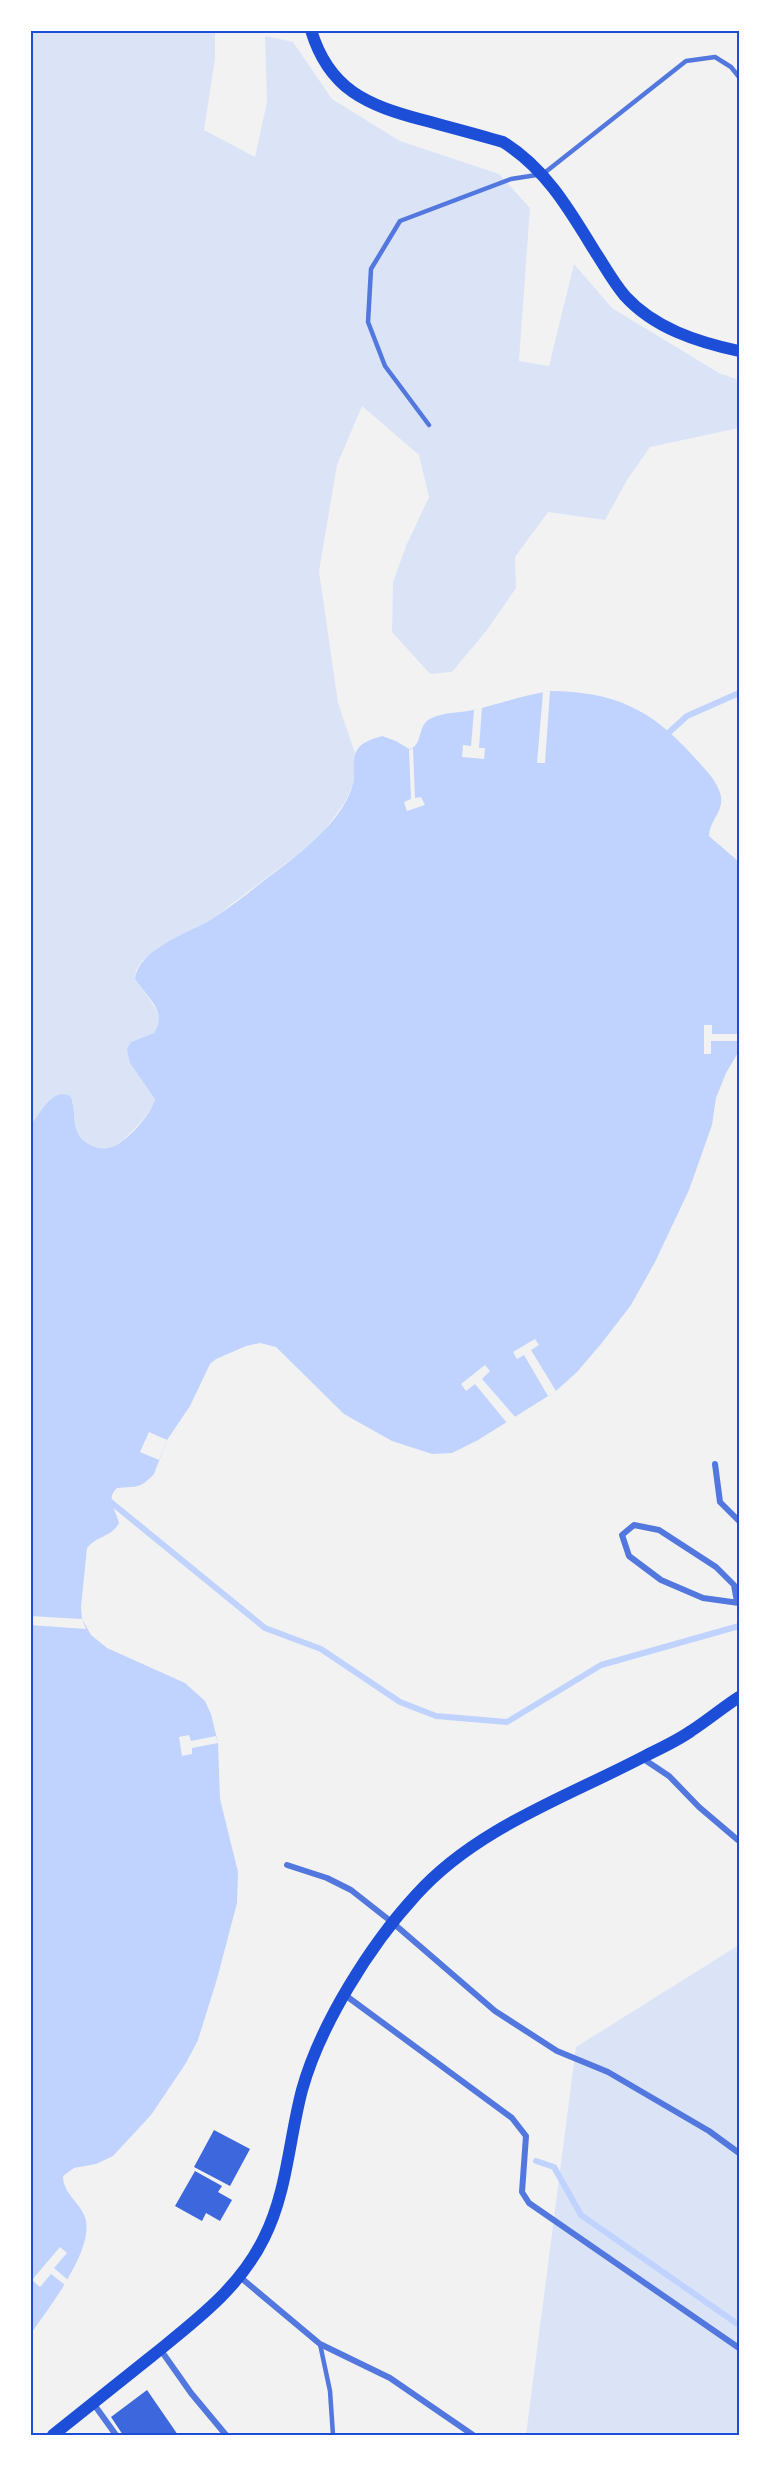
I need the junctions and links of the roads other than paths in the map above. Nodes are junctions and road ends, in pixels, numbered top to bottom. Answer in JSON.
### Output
{"nodes":[{"id":1,"x":311,"y":30,"type":"edge"},
{"id":2,"x":739,"y":77,"type":"edge"},
{"id":3,"x":543,"y":174,"type":"junction"},
{"id":4,"x":739,"y":351,"type":"edge"},
{"id":5,"x":429,"y":425,"type":"dead end"},
{"id":6,"x":715,"y":1464,"type":"dead end"},
{"id":7,"x":739,"y":1521,"type":"edge"},
{"id":8,"x":738,"y":1602,"type":"edge"},
{"id":9,"x":739,"y":1698,"type":"edge"},
{"id":10,"x":642,"y":1758,"type":"junction"},
{"id":11,"x":739,"y":1841,"type":"edge"},
{"id":12,"x":287,"y":1865,"type":"dead end"},
{"id":13,"x":393,"y":1923,"type":"junction"},
{"id":14,"x":345,"y":1995,"type":"junction"},
{"id":15,"x":739,"y":2153,"type":"edge"},
{"id":16,"x":240,"y":2277,"type":"junction"},
{"id":17,"x":320,"y":2344,"type":"junction"},
{"id":18,"x":739,"y":2348,"type":"edge"},
{"id":19,"x":160,"y":2349,"type":"junction"},
{"id":20,"x":93,"y":2403,"type":"junction"},
{"id":21,"x":53,"y":2435,"type":"edge"},
{"id":22,"x":116,"y":2435,"type":"edge"},
{"id":23,"x":226,"y":2435,"type":"edge"},
{"id":24,"x":333,"y":2435,"type":"edge"},
{"id":25,"x":473,"y":2435,"type":"edge"}],
"edges":[{"from":1,"to":3,"type":"main road"},
{"from":2,"to":3,"type":"lane"},
{"from":3,"to":4,"type":"main road"},
{"from":3,"to":5,"type":"lane"},
{"from":6,"to":7,"type":"street"},
{"from":8,"to":8,"type":"street"},
{"from":9,"to":10,"type":"main road"},
{"from":10,"to":11,"type":"street"},
{"from":10,"to":13,"type":"main road"},
{"from":12,"to":13,"type":"street"},
{"from":13,"to":14,"type":"main road"},
{"from":13,"to":15,"type":"street"},
{"from":14,"to":16,"type":"main road"},
{"from":14,"to":18,"type":"street"},
{"from":16,"to":17,"type":"street"},
{"from":16,"to":19,"type":"main road"},
{"from":17,"to":24,"type":"lane"},
{"from":17,"to":25,"type":"street"},
{"from":19,"to":20,"type":"main road"},
{"from":19,"to":23,"type":"street"},
{"from":20,"to":21,"type":"main road"},
{"from":20,"to":22,"type":"street"}]}
